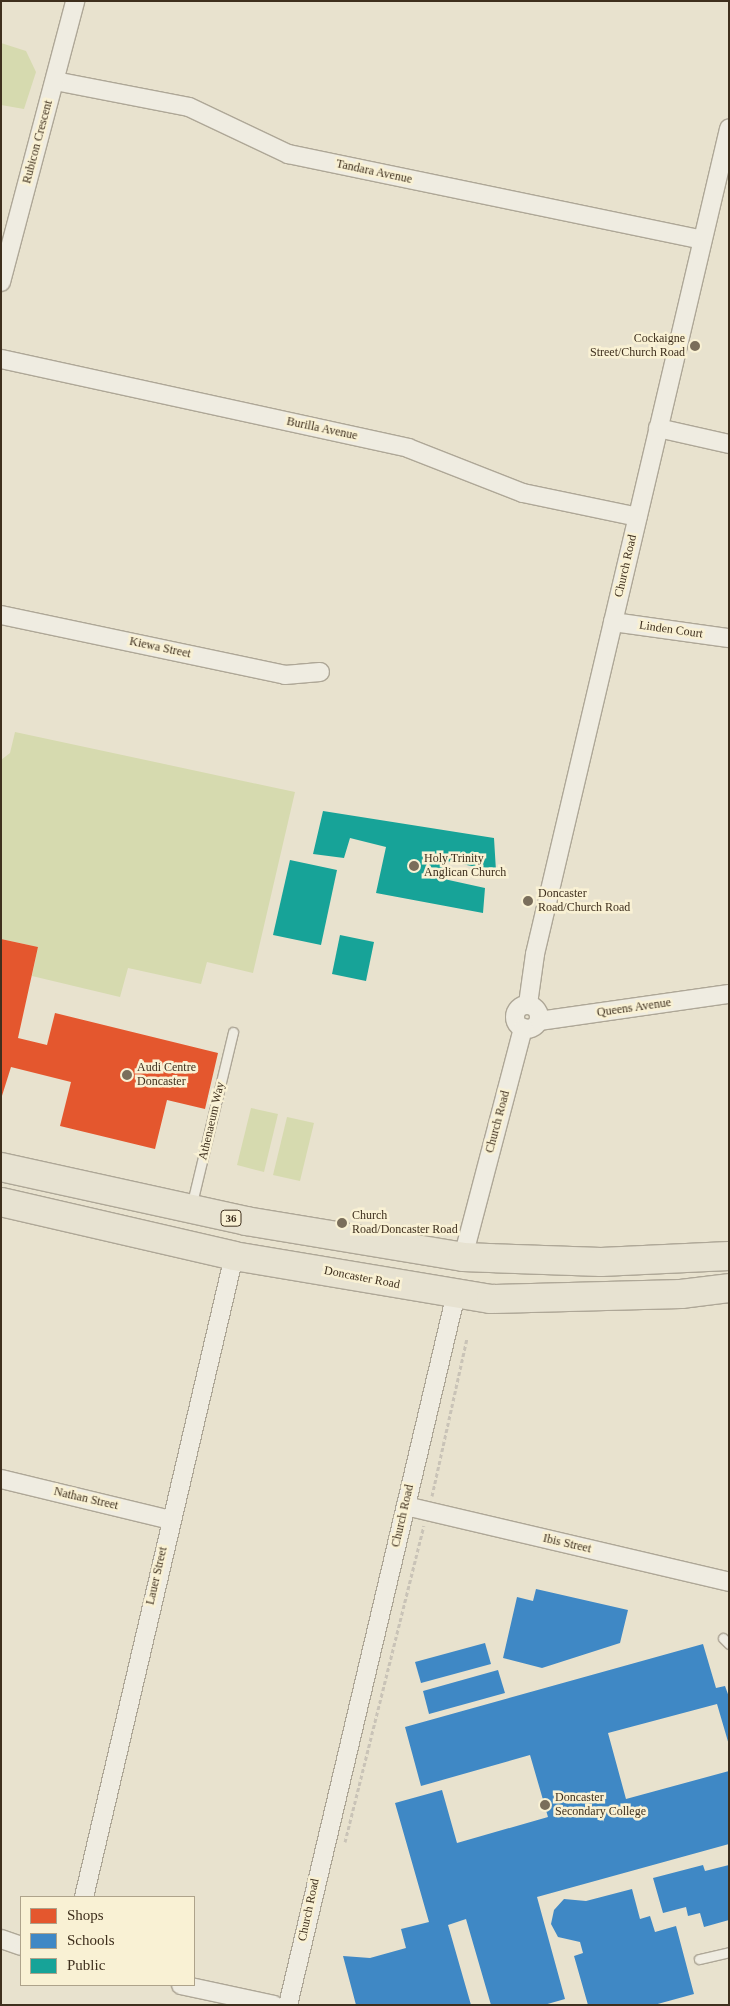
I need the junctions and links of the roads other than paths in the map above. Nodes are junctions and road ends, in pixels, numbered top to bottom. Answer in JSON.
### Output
{"nodes":[{"id":1,"x":75,"y":1,"type":"edge"},
{"id":2,"x":55,"y":81,"type":"junction"},
{"id":3,"x":729,"y":129,"type":"edge"},
{"id":4,"x":702,"y":240,"type":"junction"},
{"id":5,"x":1,"y":282,"type":"edge"},
{"id":6,"x":1,"y":359,"type":"edge"},
{"id":7,"x":658,"y":428,"type":"junction"},
{"id":8,"x":729,"y":444,"type":"edge"},
{"id":9,"x":638,"y":517,"type":"junction"},
{"id":10,"x":1,"y":615,"type":"edge"},
{"id":11,"x":613,"y":622,"type":"junction"},
{"id":12,"x":729,"y":638,"type":"edge"},
{"id":13,"x":320,"y":672,"type":"dead end"},
{"id":14,"x":729,"y":994,"type":"edge"},
{"id":15,"x":531,"y":1025,"type":"junction"},
{"id":16,"x":233,"y":1032,"type":"dead end"},
{"id":17,"x":1,"y":1167,"type":"edge"},
{"id":18,"x":38,"y":1175,"type":"junction"},
{"id":19,"x":1,"y":1202,"type":"edge"},
{"id":20,"x":191,"y":1209,"type":"junction"},
{"id":21,"x":30,"y":1210,"type":"junction"},
{"id":22,"x":234,"y":1256,"type":"junction"},
{"id":23,"x":729,"y":1256,"type":"edge"},
{"id":24,"x":463,"y":1258,"type":"junction"},
{"id":25,"x":729,"y":1288,"type":"edge"},
{"id":26,"x":456,"y":1294,"type":"junction"},
{"id":27,"x":1,"y":1479,"type":"edge"},
{"id":28,"x":406,"y":1506,"type":"junction"},
{"id":29,"x":170,"y":1520,"type":"junction"},
{"id":30,"x":729,"y":1582,"type":"edge"},
{"id":31,"x":84,"y":1896,"type":"edge"},
{"id":32,"x":1,"y":1939,"type":"edge"},
{"id":33,"x":20,"y":1946,"type":"edge"},
{"id":34,"x":729,"y":1952,"type":"edge"},
{"id":35,"x":699,"y":1959,"type":"dead end"},
{"id":36,"x":186,"y":1986,"type":"edge"},
{"id":37,"x":274,"y":2005,"type":"edge"},
{"id":38,"x":288,"y":2005,"type":"edge"}],
"edges":[{"from":1,"to":2,"type":"street","name":"Rubicon Crescent"},
{"from":2,"to":4,"type":"street","name":"Tandara Avenue"},
{"from":2,"to":5,"type":"street","name":"Rubicon Crescent"},
{"from":3,"to":4,"type":"street","name":"Church Road"},
{"from":4,"to":7,"type":"street","name":"Church Road"},
{"from":6,"to":9,"type":"street","name":"Burilla Avenue"},
{"from":7,"to":8,"type":"street"},
{"from":7,"to":9,"type":"street","name":"Church Road"},
{"from":9,"to":11,"type":"street","name":"Church Road"},
{"from":10,"to":13,"type":"street","name":"Kiewa Street"},
{"from":11,"to":12,"type":"street","name":"Linden Court"},
{"from":11,"to":15,"type":"street","name":"Church Road"},
{"from":14,"to":15,"type":"street","name":"Queens Avenue"},
{"from":15,"to":24,"type":"street","name":"Church Road"},
{"from":16,"to":20,"type":"lane","name":"Athenaeum Way"},
{"from":17,"to":18,"type":"main road","number":"36"},
{"from":18,"to":20,"type":"main road","number":"36"},
{"from":18,"to":21,"type":"main road"},
{"from":19,"to":21,"type":"main road","name":"Doncaster Road"},
{"from":20,"to":24,"type":"main road","number":"36"},
{"from":21,"to":22,"type":"main road","name":"Doncaster Road"},
{"from":22,"to":26,"type":"main road","name":"Doncaster Road"},
{"from":22,"to":29,"type":"street","name":"Lauer Street"},
{"from":23,"to":24,"type":"main road","number":"36"},
{"from":24,"to":26,"type":"main road","name":"Church Road"},
{"from":25,"to":26,"type":"main road","name":"Doncaster Road"},
{"from":26,"to":28,"type":"street","name":"Church Road"},
{"from":27,"to":29,"type":"street","name":"Nathan Street"},
{"from":28,"to":30,"type":"street","name":"Ibis Street"},
{"from":28,"to":38,"type":"street","name":"Church Road"},
{"from":29,"to":31,"type":"street","name":"Lauer Street"},
{"from":32,"to":33,"type":"street"},
{"from":34,"to":35,"type":"lane"},
{"from":36,"to":37,"type":"street"}]}
